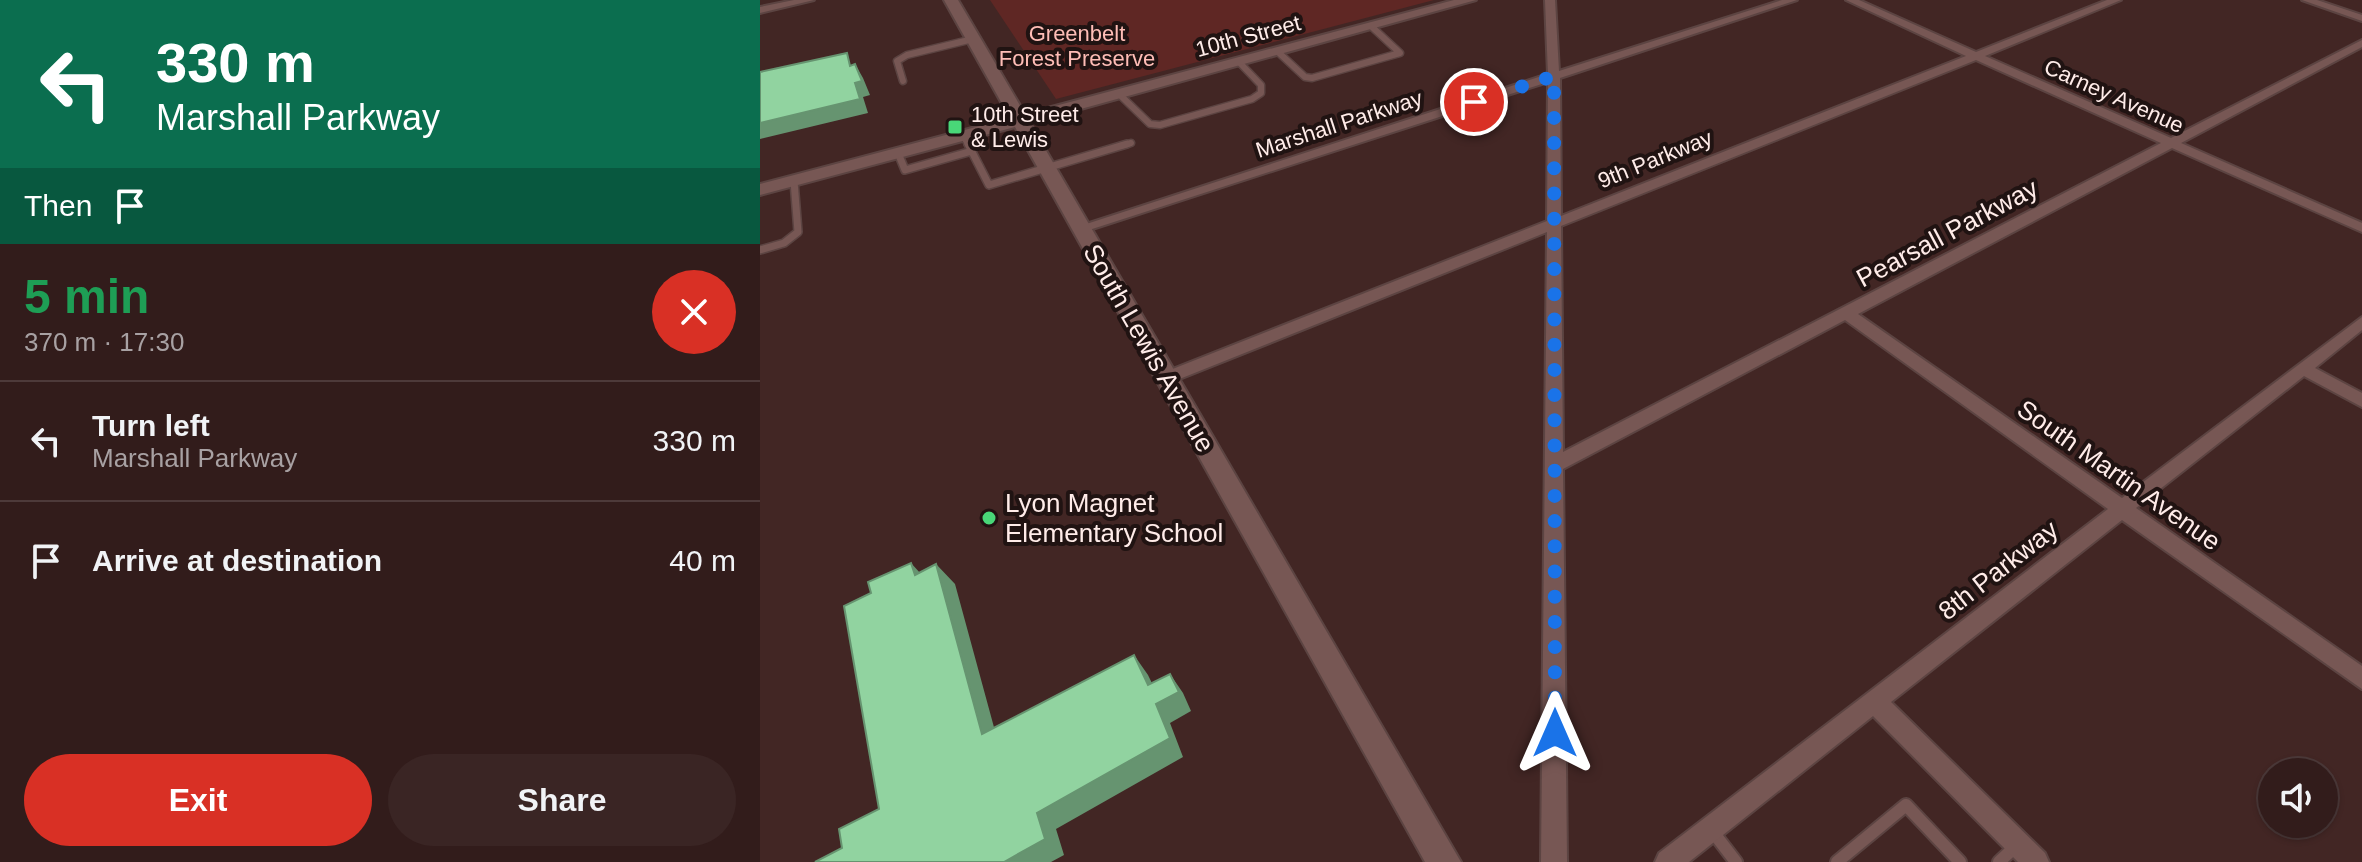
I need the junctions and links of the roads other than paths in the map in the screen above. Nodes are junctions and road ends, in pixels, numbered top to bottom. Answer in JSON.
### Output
{"nodes":[{"id":1,"x":809,"y":0,"type":"edge"},
{"id":2,"x":951,"y":0,"type":"edge"},
{"id":3,"x":1469,"y":0,"type":"edge"},
{"id":4,"x":1550,"y":0,"type":"edge"},
{"id":5,"x":1792,"y":0,"type":"edge"},
{"id":6,"x":1851,"y":0,"type":"edge"},
{"id":7,"x":2116,"y":0,"type":"edge"},
{"id":8,"x":2307,"y":0,"type":"edge"},
{"id":9,"x":760,"y":10,"type":"edge"},
{"id":10,"x":2362,"y":18,"type":"edge"},
{"id":11,"x":1371,"y":26,"type":"junction"},
{"id":12,"x":973,"y":39,"type":"junction"},
{"id":13,"x":2362,"y":43,"type":"edge"},
{"id":14,"x":1277,"y":51,"type":"junction"},
{"id":15,"x":1976,"y":56,"type":"junction"},
{"id":16,"x":1239,"y":62,"type":"junction"},
{"id":17,"x":1554,"y":76,"type":"junction"},
{"id":18,"x":903,"y":81,"type":"dead end"},
{"id":19,"x":1119,"y":94,"type":"junction"},
{"id":20,"x":1019,"y":120,"type":"junction"},
{"id":21,"x":968,"y":143,"type":"junction"},
{"id":22,"x":1131,"y":143,"type":"dead end"},
{"id":23,"x":2171,"y":143,"type":"junction"},
{"id":24,"x":1046,"y":168,"type":"junction"},
{"id":25,"x":794,"y":181,"type":"junction"},
{"id":26,"x":760,"y":190,"type":"edge"},
{"id":27,"x":1554,"y":223,"type":"junction"},
{"id":28,"x":1081,"y":228,"type":"junction"},
{"id":29,"x":2362,"y":228,"type":"edge"},
{"id":30,"x":760,"y":250,"type":"edge"},
{"id":31,"x":1846,"y":313,"type":"junction"},
{"id":32,"x":2362,"y":322,"type":"edge"},
{"id":33,"x":2302,"y":368,"type":"junction"},
{"id":34,"x":1166,"y":378,"type":"junction"},
{"id":35,"x":2362,"y":401,"type":"edge"},
{"id":36,"x":1555,"y":465,"type":"junction"},
{"id":37,"x":2121,"y":509,"type":"junction"},
{"id":38,"x":2362,"y":679,"type":"edge"},
{"id":39,"x":1876,"y":703,"type":"junction"},
{"id":40,"x":1711,"y":829,"type":"junction"},
{"id":41,"x":2018,"y":844,"type":"junction"},
{"id":42,"x":1444,"y":862,"type":"edge"},
{"id":43,"x":1554,"y":862,"type":"edge"},
{"id":44,"x":1668,"y":862,"type":"edge"},
{"id":45,"x":1736,"y":862,"type":"edge"},
{"id":46,"x":1837,"y":862,"type":"edge"},
{"id":47,"x":1960,"y":862,"type":"edge"},
{"id":48,"x":1999,"y":862,"type":"edge"},
{"id":49,"x":2036,"y":862,"type":"edge"}],
"edges":[{"from":1,"to":9,"type":"street"},
{"from":2,"to":12,"type":"main road","name":"South Lewis Avenue"},
{"from":3,"to":11,"type":"main road","name":"10th Street"},
{"from":4,"to":17,"type":"street"},
{"from":5,"to":17,"type":"street","name":"Marshall Parkway"},
{"from":6,"to":15,"type":"street","name":"Carney Avenue"},
{"from":7,"to":15,"type":"street","name":"9th Parkway"},
{"from":8,"to":10,"type":"street"},
{"from":11,"to":14,"type":"main road","name":"10th Street"},
{"from":11,"to":14,"type":"lane"},
{"from":12,"to":18,"type":"lane"},
{"from":12,"to":20,"type":"main road","name":"South Lewis Avenue"},
{"from":13,"to":23,"type":"street","name":"Pearsall Parkway"},
{"from":14,"to":16,"type":"main road","name":"10th Street"},
{"from":15,"to":23,"type":"street","name":"Carney Avenue"},
{"from":15,"to":27,"type":"street","name":"9th Parkway"},
{"from":16,"to":19,"type":"main road","name":"10th Street"},
{"from":16,"to":19,"type":"lane"},
{"from":17,"to":27,"type":"street"},
{"from":17,"to":28,"type":"street","name":"Marshall Parkway"},
{"from":19,"to":20,"type":"main road","name":"10th Street"},
{"from":20,"to":21,"type":"main road","name":"10th Street"},
{"from":20,"to":24,"type":"main road","name":"South Lewis Avenue"},
{"from":21,"to":24,"type":"lane"},
{"from":21,"to":25,"type":"main road","name":"10th Street"},
{"from":22,"to":24,"type":"lane"},
{"from":23,"to":29,"type":"street","name":"Carney Avenue"},
{"from":23,"to":31,"type":"street","name":"Pearsall Parkway"},
{"from":24,"to":28,"type":"main road","name":"South Lewis Avenue"},
{"from":25,"to":26,"type":"main road","name":"10th Street"},
{"from":25,"to":30,"type":"lane"},
{"from":27,"to":34,"type":"street","name":"9th Parkway"},
{"from":27,"to":36,"type":"street"},
{"from":28,"to":34,"type":"main road","name":"South Lewis Avenue"},
{"from":31,"to":36,"type":"street","name":"Pearsall Parkway"},
{"from":31,"to":37,"type":"street","name":"South Martin Avenue"},
{"from":32,"to":33,"type":"street","name":"8th Parkway"},
{"from":33,"to":35,"type":"street"},
{"from":33,"to":37,"type":"street","name":"8th Parkway"},
{"from":34,"to":42,"type":"main road","name":"South Lewis Avenue"},
{"from":36,"to":43,"type":"street"},
{"from":37,"to":38,"type":"street","name":"South Martin Avenue"},
{"from":37,"to":39,"type":"street","name":"8th Parkway"},
{"from":39,"to":40,"type":"street","name":"8th Parkway"},
{"from":39,"to":41,"type":"street"},
{"from":40,"to":44,"type":"street","name":"8th Parkway"},
{"from":40,"to":45,"type":"lane"},
{"from":41,"to":48,"type":"lane"},
{"from":41,"to":49,"type":"street"},
{"from":46,"to":47,"type":"lane"}]}
